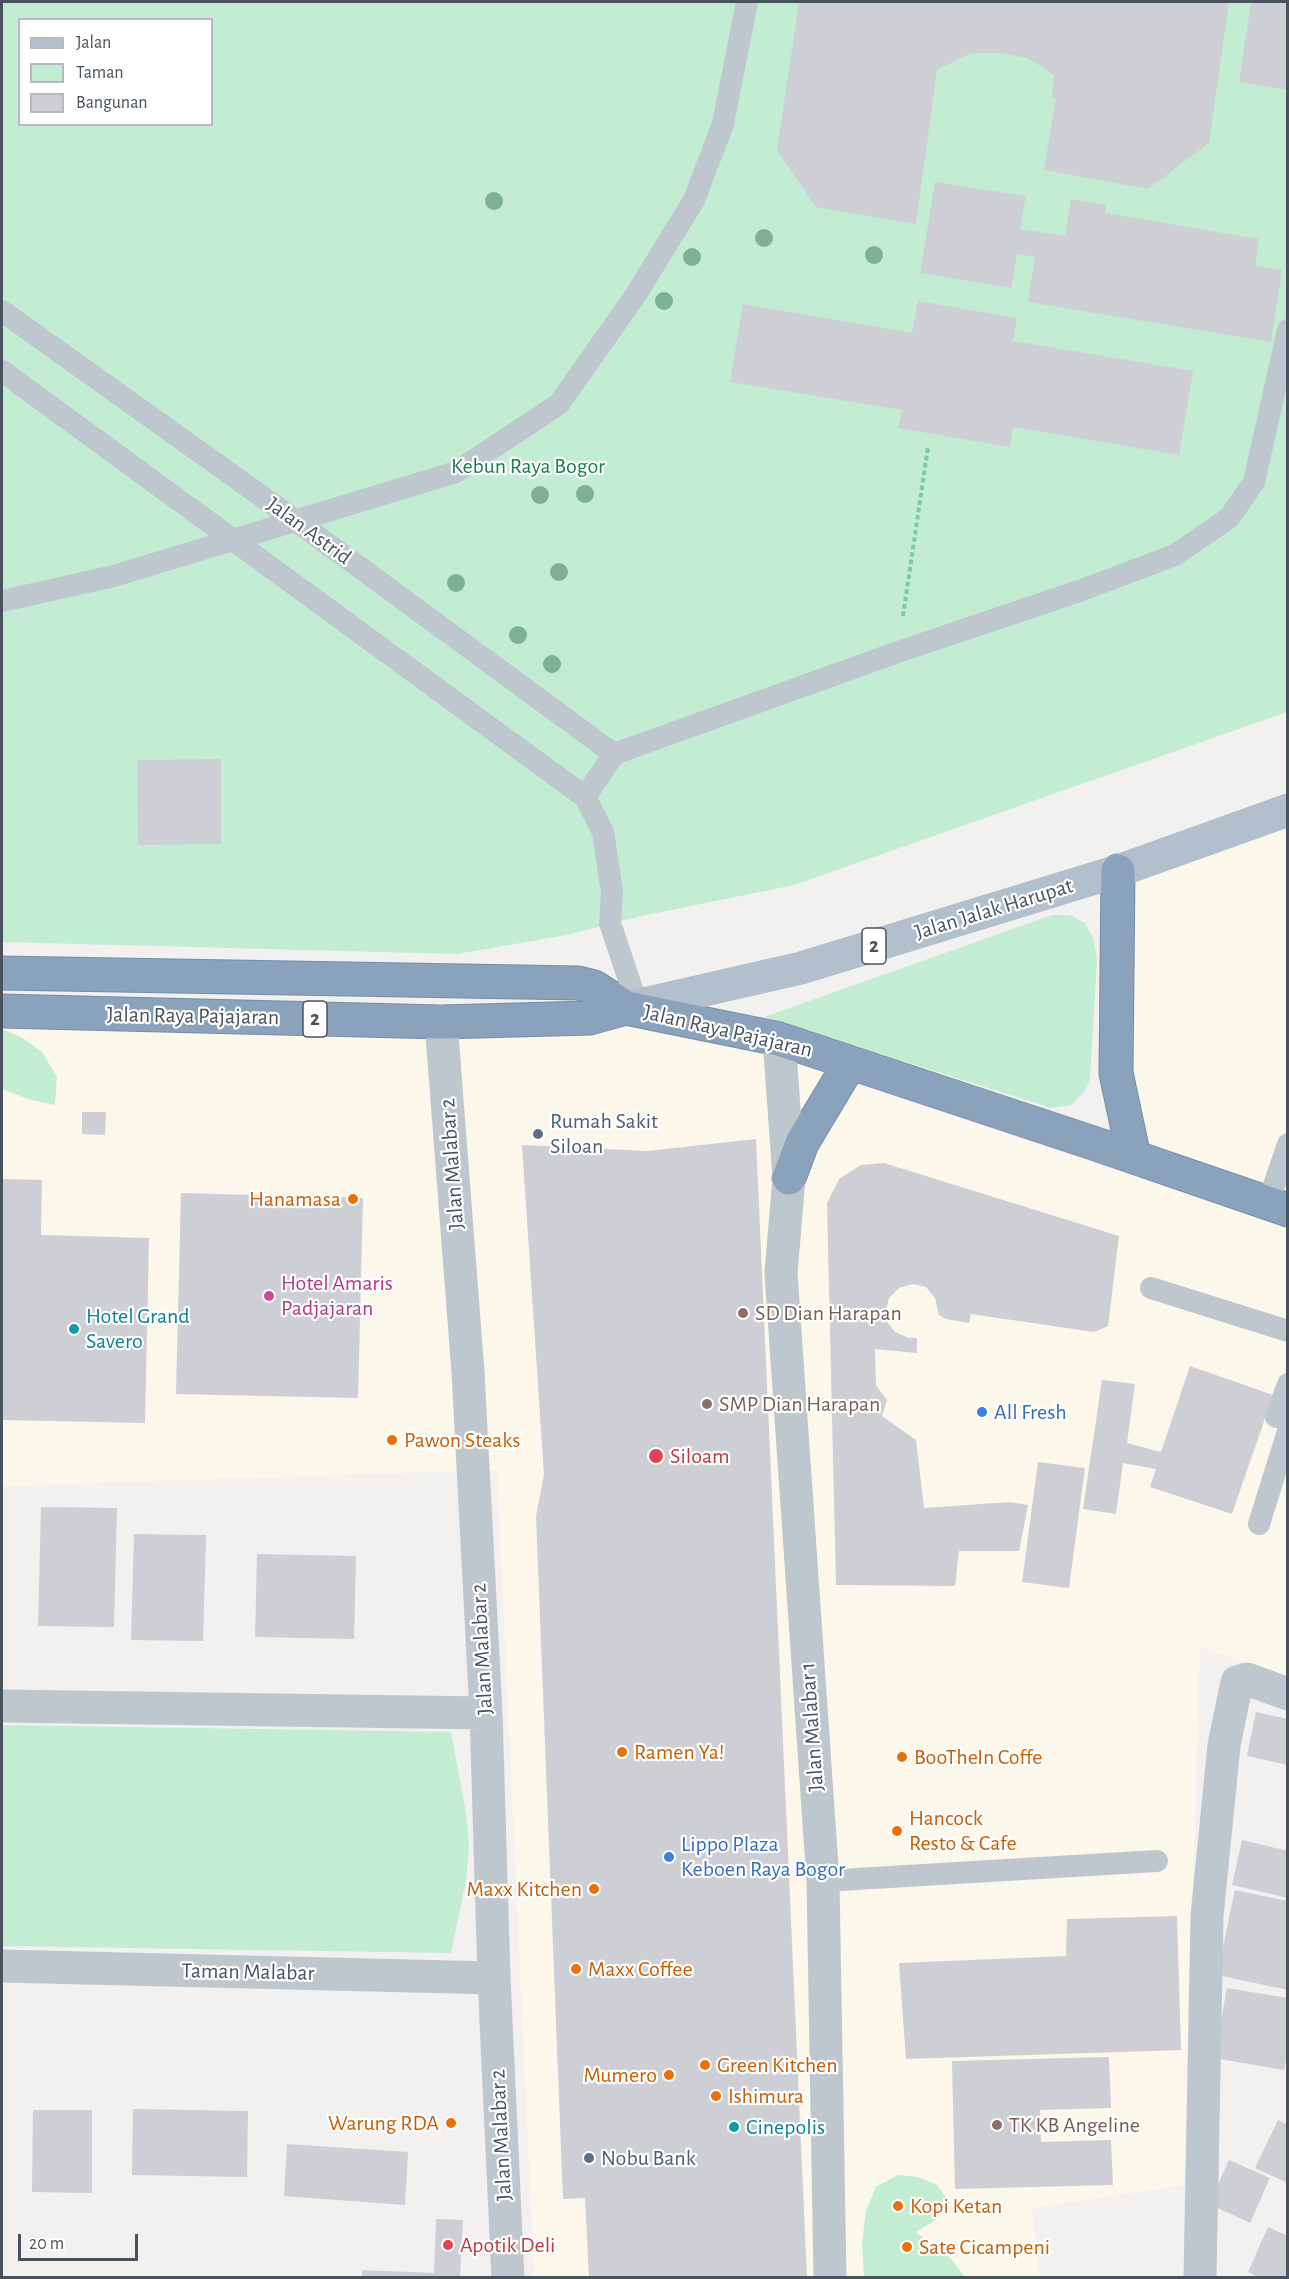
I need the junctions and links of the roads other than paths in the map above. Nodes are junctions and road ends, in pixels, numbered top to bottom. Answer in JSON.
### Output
{"nodes":[{"id":1,"x":747,"y":2,"type":"edge"},
{"id":2,"x":2,"y":311,"type":"edge"},
{"id":3,"x":1287,"y":330,"type":"edge"},
{"id":4,"x":2,"y":371,"type":"edge"},
{"id":5,"x":295,"y":520,"type":"junction"},
{"id":6,"x":233,"y":538,"type":"junction"},
{"id":7,"x":2,"y":601,"type":"edge"},
{"id":8,"x":614,"y":754,"type":"junction"},
{"id":9,"x":585,"y":797,"type":"junction"},
{"id":10,"x":1287,"y":810,"type":"edge"},
{"id":11,"x":1118,"y":871,"type":"junction"},
{"id":12,"x":2,"y":973,"type":"edge"},
{"id":13,"x":632,"y":1006,"type":"junction"},
{"id":14,"x":2,"y":1011,"type":"edge"},
{"id":15,"x":441,"y":1022,"type":"junction"},
{"id":16,"x":779,"y":1039,"type":"junction"},
{"id":17,"x":850,"y":1063,"type":"junction"},
{"id":18,"x":1287,"y":1144,"type":"edge"},
{"id":19,"x":1134,"y":1157,"type":"junction"},
{"id":20,"x":789,"y":1178,"type":"junction"},
{"id":21,"x":1278,"y":1207,"type":"edge"},
{"id":22,"x":1151,"y":1288,"type":"dead end"},
{"id":23,"x":1287,"y":1331,"type":"edge"},
{"id":24,"x":1287,"y":1384,"type":"edge"},
{"id":25,"x":1282,"y":1424,"type":"edge"},
{"id":26,"x":1259,"y":1524,"type":"dead end"},
{"id":27,"x":1287,"y":1694,"type":"edge"},
{"id":28,"x":2,"y":1706,"type":"edge"},
{"id":29,"x":486,"y":1713,"type":"junction"},
{"id":30,"x":1157,"y":1862,"type":"dead end"},
{"id":31,"x":823,"y":1881,"type":"junction"},
{"id":32,"x":2,"y":1966,"type":"edge"},
{"id":33,"x":494,"y":1978,"type":"junction"},
{"id":34,"x":508,"y":2277,"type":"edge"},
{"id":35,"x":831,"y":2277,"type":"edge"},
{"id":36,"x":1200,"y":2277,"type":"edge"}],
"edges":[{"from":1,"to":5,"type":"lane"},
{"from":2,"to":5,"type":"lane","name":"Jalan Astrid"},
{"from":3,"to":8,"type":"lane"},
{"from":4,"to":6,"type":"lane"},
{"from":5,"to":6,"type":"lane"},
{"from":5,"to":8,"type":"lane","name":"Jalan Astrid"},
{"from":6,"to":7,"type":"lane"},
{"from":6,"to":9,"type":"lane"},
{"from":8,"to":9,"type":"lane"},
{"from":9,"to":13,"type":"lane"},
{"from":10,"to":11,"type":"main road","name":"Jalan Jalak Harupat","number":"2"},
{"from":11,"to":13,"type":"main road","name":"Jalan Jalak Harupat","number":"2"},
{"from":11,"to":19,"type":"highway"},
{"from":12,"to":13,"type":"highway","number":"2"},
{"from":13,"to":15,"type":"highway","name":"Jalan Raya Pajajaran","number":"2"},
{"from":13,"to":16,"type":"highway","name":"Jalan Raya Pajajaran","number":"2"},
{"from":14,"to":15,"type":"highway","name":"Jalan Raya Pajajaran","number":"2"},
{"from":15,"to":29,"type":"street","name":"Jalan Malabar 2"},
{"from":16,"to":17,"type":"highway","name":"Jalan Raya Pajajaran","number":"2"},
{"from":16,"to":20,"type":"street","name":"Jalan Malabar 1"},
{"from":17,"to":19,"type":"highway","name":"Jalan Raya Pajajaran","number":"2"},
{"from":17,"to":20,"type":"highway"},
{"from":18,"to":21,"type":"lane"},
{"from":19,"to":21,"type":"highway","name":"Jalan Raya Pajajaran","number":"2"},
{"from":20,"to":31,"type":"street","name":"Jalan Malabar 1"},
{"from":22,"to":23,"type":"lane"},
{"from":24,"to":25,"type":"lane"},
{"from":25,"to":26,"type":"lane"},
{"from":27,"to":36,"type":"street"},
{"from":28,"to":29,"type":"street"},
{"from":29,"to":33,"type":"street","name":"Jalan Malabar 2"},
{"from":30,"to":31,"type":"lane"},
{"from":31,"to":35,"type":"street","name":"Jalan Malabar 1"},
{"from":32,"to":33,"type":"street","name":"Taman Malabar"},
{"from":33,"to":34,"type":"street","name":"Jalan Malabar 2"}]}
